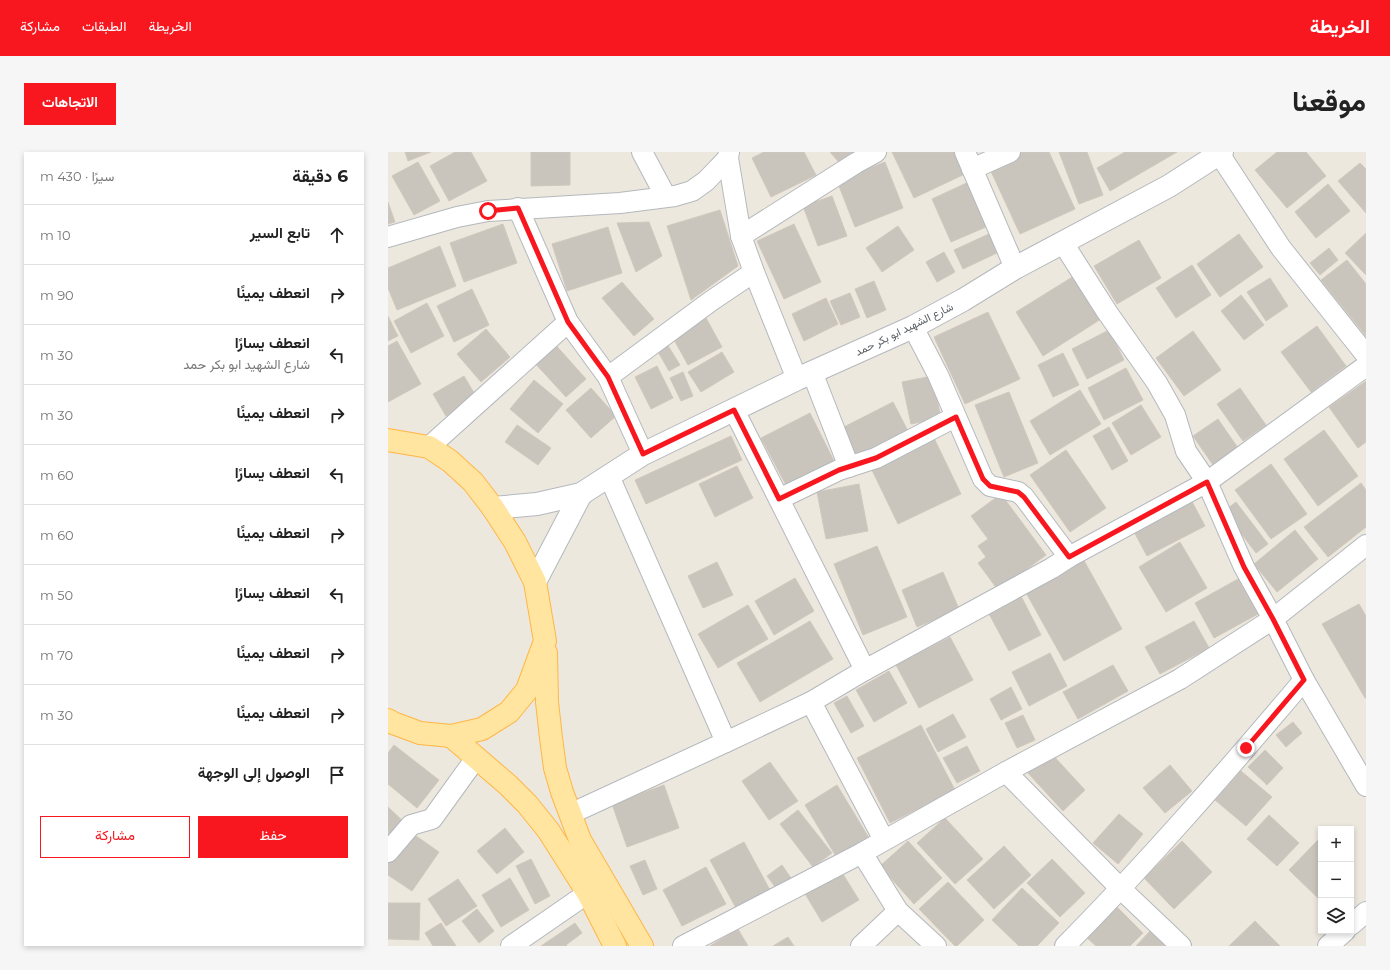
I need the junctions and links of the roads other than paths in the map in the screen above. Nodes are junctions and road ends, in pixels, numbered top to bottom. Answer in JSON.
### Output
{"nodes":[{"id":1,"x":642,"y":152,"type":"edge"},
{"id":2,"x":876,"y":152,"type":"edge"},
{"id":3,"x":1010,"y":152,"type":"edge"},
{"id":4,"x":1220,"y":153,"type":"edge"},
{"id":5,"x":729,"y":155,"type":"edge"},
{"id":6,"x":969,"y":161,"type":"edge"},
{"id":7,"x":666,"y":197,"type":"junction"},
{"id":8,"x":518,"y":208,"type":"junction"},
{"id":9,"x":741,"y":236,"type":"junction"},
{"id":10,"x":388,"y":238,"type":"edge"},
{"id":11,"x":1063,"y":243,"type":"junction"},
{"id":12,"x":1015,"y":268,"type":"junction"},
{"id":13,"x":754,"y":272,"type":"junction"},
{"id":14,"x":568,"y":322,"type":"junction"},
{"id":15,"x":913,"y":327,"type":"junction"},
{"id":16,"x":1366,"y":354,"type":"edge"},
{"id":17,"x":1366,"y":366,"type":"edge"},
{"id":18,"x":804,"y":376,"type":"junction"},
{"id":19,"x":608,"y":377,"type":"junction"},
{"id":20,"x":734,"y":410,"type":"junction"},
{"id":21,"x":956,"y":417,"type":"junction"},
{"id":22,"x":389,"y":439,"type":"edge"},
{"id":23,"x":429,"y":447,"type":"junction"},
{"id":24,"x":643,"y":454,"type":"junction"},
{"id":25,"x":849,"y":467,"type":"junction"},
{"id":26,"x":608,"y":476,"type":"junction"},
{"id":27,"x":1207,"y":482,"type":"junction"},
{"id":28,"x":581,"y":494,"type":"junction"},
{"id":29,"x":779,"y":499,"type":"junction"},
{"id":30,"x":493,"y":508,"type":"junction"},
{"id":31,"x":1366,"y":545,"type":"edge"},
{"id":32,"x":1069,"y":557,"type":"junction"},
{"id":33,"x":535,"y":582,"type":"junction"},
{"id":34,"x":1273,"y":619,"type":"junction"},
{"id":35,"x":545,"y":641,"type":"junction"},
{"id":36,"x":865,"y":670,"type":"junction"},
{"id":37,"x":1304,"y":680,"type":"junction"},
{"id":38,"x":811,"y":702,"type":"junction"},
{"id":39,"x":388,"y":720,"type":"edge"},
{"id":40,"x":451,"y":736,"type":"junction"},
{"id":41,"x":726,"y":742,"type":"junction"},
{"id":42,"x":476,"y":758,"type":"junction"},
{"id":43,"x":1006,"y":772,"type":"junction"},
{"id":44,"x":1366,"y":786,"type":"edge"},
{"id":45,"x":570,"y":814,"type":"junction"},
{"id":46,"x":884,"y":840,"type":"junction"},
{"id":47,"x":388,"y":852,"type":"edge"},
{"id":48,"x":862,"y":853,"type":"junction"},
{"id":49,"x":1121,"y":889,"type":"junction"},
{"id":50,"x":588,"y":893,"type":"junction"},
{"id":51,"x":898,"y":911,"type":"junction"},
{"id":52,"x":1366,"y":912,"type":"edge"},
{"id":53,"x":1354,"y":922,"type":"edge"},
{"id":54,"x":1342,"y":934,"type":"edge"},
{"id":55,"x":511,"y":946,"type":"edge"},
{"id":56,"x":615,"y":946,"type":"edge"},
{"id":57,"x":642,"y":946,"type":"edge"},
{"id":58,"x":683,"y":946,"type":"edge"},
{"id":59,"x":861,"y":946,"type":"edge"},
{"id":60,"x":936,"y":946,"type":"edge"},
{"id":61,"x":1065,"y":946,"type":"edge"},
{"id":62,"x":1181,"y":946,"type":"edge"},
{"id":63,"x":1328,"y":946,"type":"edge"}],
"edges":[{"from":1,"to":7,"type":"street"},
{"from":2,"to":9,"type":"street"},
{"from":3,"to":6,"type":"street"},
{"from":4,"to":11,"type":"street","name":"شارع الشهيد ابو بكر حمد"},
{"from":4,"to":16,"type":"street"},
{"from":5,"to":7,"type":"street"},
{"from":5,"to":9,"type":"street"},
{"from":6,"to":12,"type":"street"},
{"from":7,"to":8,"type":"street"},
{"from":8,"to":10,"type":"street"},
{"from":8,"to":14,"type":"street"},
{"from":9,"to":13,"type":"street"},
{"from":11,"to":12,"type":"street","name":"شارع الشهيد ابو بكر حمد"},
{"from":11,"to":27,"type":"street"},
{"from":12,"to":15,"type":"street","name":"شارع الشهيد ابو بكر حمد"},
{"from":13,"to":18,"type":"street"},
{"from":13,"to":19,"type":"street"},
{"from":14,"to":19,"type":"street"},
{"from":14,"to":23,"type":"street"},
{"from":15,"to":18,"type":"street","name":"شارع الشهيد ابو بكر حمد"},
{"from":15,"to":21,"type":"street"},
{"from":17,"to":27,"type":"street"},
{"from":18,"to":20,"type":"street","name":"شارع الشهيد ابو بكر حمد"},
{"from":18,"to":25,"type":"street"},
{"from":19,"to":24,"type":"street"},
{"from":20,"to":24,"type":"street","name":"شارع الشهيد ابو بكر حمد"},
{"from":20,"to":29,"type":"street"},
{"from":21,"to":25,"type":"street"},
{"from":21,"to":32,"type":"street"},
{"from":22,"to":23,"type":"main road"},
{"from":23,"to":30,"type":"main road"},
{"from":24,"to":26,"type":"street","name":"شارع الشهيد ابو بكر حمد"},
{"from":25,"to":29,"type":"street"},
{"from":26,"to":28,"type":"street","name":"شارع الشهيد ابو بكر حمد"},
{"from":26,"to":41,"type":"street"},
{"from":27,"to":32,"type":"street"},
{"from":27,"to":34,"type":"street"},
{"from":28,"to":30,"type":"street","name":"شارع الشهيد ابو بكر حمد"},
{"from":28,"to":33,"type":"street","name":"شارع الشهيد ابو بكر حمد"},
{"from":29,"to":36,"type":"street"},
{"from":30,"to":33,"type":"main road"},
{"from":31,"to":34,"type":"street"},
{"from":32,"to":36,"type":"street"},
{"from":33,"to":35,"type":"main road"},
{"from":34,"to":37,"type":"street"},
{"from":34,"to":43,"type":"street"},
{"from":35,"to":40,"type":"main road"},
{"from":35,"to":45,"type":"main road"},
{"from":36,"to":38,"type":"street"},
{"from":37,"to":44,"type":"street"},
{"from":37,"to":49,"type":"street"},
{"from":38,"to":41,"type":"street"},
{"from":38,"to":46,"type":"street"},
{"from":39,"to":40,"type":"main road"},
{"from":40,"to":42,"type":"main road"},
{"from":41,"to":45,"type":"street"},
{"from":42,"to":47,"type":"street"},
{"from":42,"to":50,"type":"main road"},
{"from":43,"to":46,"type":"street"},
{"from":43,"to":49,"type":"street"},
{"from":45,"to":57,"type":"main road"},
{"from":46,"to":48,"type":"street"},
{"from":48,"to":51,"type":"street"},
{"from":48,"to":58,"type":"street"},
{"from":49,"to":61,"type":"street"},
{"from":49,"to":62,"type":"street"},
{"from":50,"to":55,"type":"street"},
{"from":50,"to":56,"type":"main road"},
{"from":51,"to":59,"type":"street"},
{"from":51,"to":60,"type":"street"},
{"from":52,"to":53,"type":"street"},
{"from":54,"to":63,"type":"street"}]}
